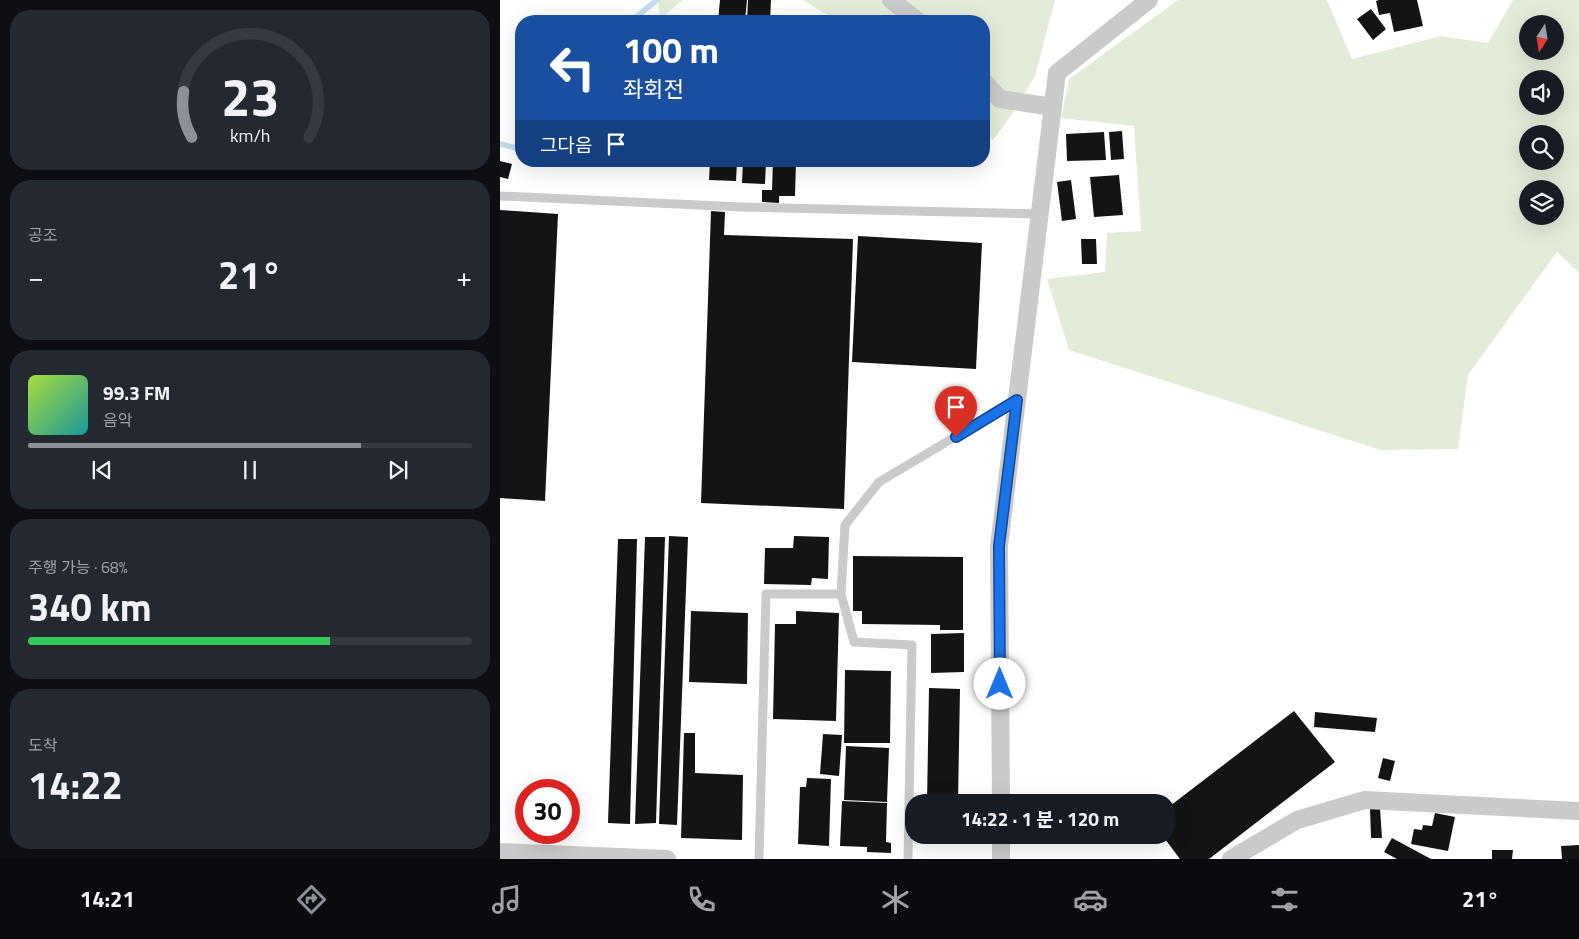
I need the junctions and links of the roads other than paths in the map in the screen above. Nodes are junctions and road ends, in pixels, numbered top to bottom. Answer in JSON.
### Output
{"nodes":[{"id":1,"x":892,"y":0,"type":"edge"},
{"id":2,"x":1148,"y":0,"type":"edge"},
{"id":3,"x":911,"y":15,"type":"edge"},
{"id":4,"x":990,"y":89,"type":"edge"},
{"id":5,"x":1053,"y":107,"type":"junction"},
{"id":6,"x":500,"y":196,"type":"edge"},
{"id":7,"x":1040,"y":214,"type":"junction"},
{"id":8,"x":1017,"y":400,"type":"junction"},
{"id":9,"x":841,"y":594,"type":"junction"},
{"id":10,"x":1001,"y":794,"type":"edge"},
{"id":11,"x":1579,"y":811,"type":"edge"},
{"id":12,"x":1001,"y":844,"type":"edge"},
{"id":13,"x":500,"y":852,"type":"edge"},
{"id":14,"x":667,"y":859,"type":"edge"},
{"id":15,"x":759,"y":859,"type":"edge"},
{"id":16,"x":908,"y":859,"type":"edge"},
{"id":17,"x":1001,"y":859,"type":"edge"},
{"id":18,"x":1231,"y":859,"type":"edge"}],
"edges":[{"from":1,"to":3,"type":"street"},
{"from":2,"to":5,"type":"street"},
{"from":4,"to":5,"type":"street"},
{"from":5,"to":7,"type":"street"},
{"from":6,"to":7,"type":"lane"},
{"from":7,"to":8,"type":"street"},
{"from":8,"to":9,"type":"lane"},
{"from":8,"to":10,"type":"street"},
{"from":9,"to":15,"type":"lane"},
{"from":9,"to":16,"type":"lane"},
{"from":11,"to":18,"type":"street"},
{"from":12,"to":17,"type":"street"},
{"from":13,"to":14,"type":"street"}]}
